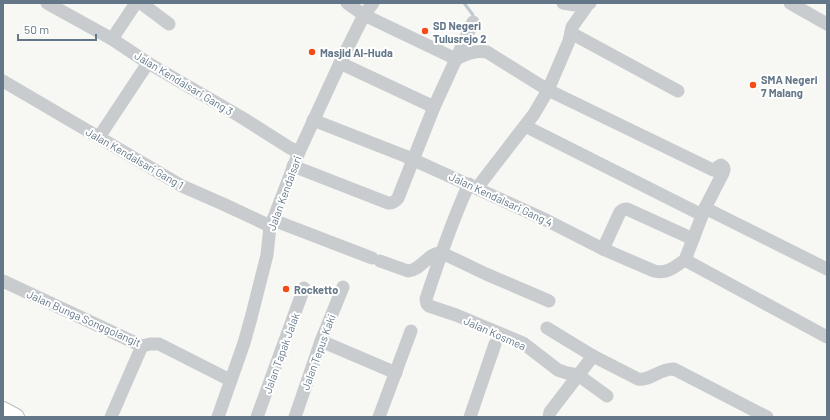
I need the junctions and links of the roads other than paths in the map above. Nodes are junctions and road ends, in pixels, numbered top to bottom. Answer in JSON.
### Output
{"nodes":[{"id":1,"x":47,"y":3,"type":"edge"},
{"id":2,"x":136,"y":3,"type":"edge"},
{"id":3,"x":141,"y":3,"type":"edge"},
{"id":4,"x":347,"y":3,"type":"edge"},
{"id":5,"x":373,"y":3,"type":"edge"},
{"id":6,"x":563,"y":3,"type":"edge"},
{"id":7,"x":590,"y":3,"type":"edge"},
{"id":8,"x":790,"y":3,"type":"edge"},
{"id":9,"x":364,"y":15,"type":"junction"},
{"id":10,"x":473,"y":22,"type":"dead end"},
{"id":11,"x":169,"y":24,"type":"dead end"},
{"id":12,"x":827,"y":24,"type":"edge"},
{"id":13,"x":571,"y":33,"type":"junction"},
{"id":14,"x":112,"y":39,"type":"junction"},
{"id":15,"x":456,"y":58,"type":"junction"},
{"id":16,"x":148,"y":63,"type":"junction"},
{"id":17,"x":340,"y":63,"type":"junction"},
{"id":18,"x":3,"y":81,"type":"edge"},
{"id":19,"x":548,"y":90,"type":"junction"},
{"id":20,"x":678,"y":91,"type":"dead end"},
{"id":21,"x":434,"y":107,"type":"junction"},
{"id":22,"x":313,"y":120,"type":"junction"},
{"id":23,"x":525,"y":126,"type":"junction"},
{"id":24,"x":99,"y":137,"type":"junction"},
{"id":25,"x":299,"y":152,"type":"junction"},
{"id":26,"x":414,"y":160,"type":"junction"},
{"id":27,"x":293,"y":166,"type":"junction"},
{"id":28,"x":473,"y":186,"type":"junction"},
{"id":29,"x":704,"y":212,"type":"junction"},
{"id":30,"x":272,"y":223,"type":"junction"},
{"id":31,"x":693,"y":239,"type":"junction"},
{"id":32,"x":603,"y":249,"type":"junction"},
{"id":33,"x":442,"y":253,"type":"junction"},
{"id":34,"x":685,"y":260,"type":"junction"},
{"id":35,"x":827,"y":269,"type":"edge"},
{"id":36,"x":3,"y":281,"type":"edge"},
{"id":37,"x":343,"y":287,"type":"dead end"},
{"id":38,"x":304,"y":288,"type":"dead end"},
{"id":39,"x":549,"y":300,"type":"dead end"},
{"id":40,"x":547,"y":328,"type":"dead end"},
{"id":41,"x":411,"y":331,"type":"dead end"},
{"id":42,"x":827,"y":338,"type":"edge"},
{"id":43,"x":321,"y":341,"type":"junction"},
{"id":44,"x":495,"y":344,"type":"dead end"},
{"id":45,"x":142,"y":346,"type":"junction"},
{"id":46,"x":593,"y":356,"type":"junction"},
{"id":47,"x":396,"y":373,"type":"junction"},
{"id":48,"x":230,"y":380,"type":"junction"},
{"id":49,"x":574,"y":380,"type":"junction"},
{"id":50,"x":607,"y":396,"type":"dead end"},
{"id":51,"x":3,"y":410,"type":"edge"},
{"id":52,"x":553,"y":415,"type":"edge"},
{"id":53,"x":16,"y":417,"type":"edge"},
{"id":54,"x":111,"y":417,"type":"edge"},
{"id":55,"x":218,"y":417,"type":"edge"},
{"id":56,"x":257,"y":417,"type":"edge"},
{"id":57,"x":295,"y":417,"type":"edge"},
{"id":58,"x":379,"y":417,"type":"edge"},
{"id":59,"x":470,"y":417,"type":"edge"},
{"id":60,"x":767,"y":417,"type":"edge"}],
"edges":[{"from":1,"to":14,"type":"street","name":"Jalan Kendalsari Gang 3"},
{"from":2,"to":14,"type":"street"},
{"from":3,"to":11,"type":"street"},
{"from":4,"to":9,"type":"street"},
{"from":5,"to":9,"type":"street","name":"Jalan Kendalsari"},
{"from":6,"to":7,"type":"street"},
{"from":7,"to":13,"type":"street"},
{"from":8,"to":12,"type":"street"},
{"from":9,"to":15,"type":"street"},
{"from":9,"to":17,"type":"street","name":"Jalan Kendalsari"},
{"from":10,"to":15,"type":"street"},
{"from":13,"to":19,"type":"street"},
{"from":13,"to":20,"type":"street"},
{"from":14,"to":16,"type":"street","name":"Jalan Kendalsari Gang 3"},
{"from":15,"to":19,"type":"street"},
{"from":15,"to":21,"type":"street"},
{"from":16,"to":24,"type":"street"},
{"from":16,"to":25,"type":"street","name":"Jalan Kendalsari Gang 3"},
{"from":17,"to":21,"type":"street"},
{"from":17,"to":22,"type":"street","name":"Jalan Kendalsari"},
{"from":18,"to":24,"type":"street","name":"Jalan Kendalsari Gang 1"},
{"from":19,"to":23,"type":"street"},
{"from":19,"to":29,"type":"street"},
{"from":21,"to":26,"type":"street"},
{"from":22,"to":25,"type":"street","name":"Jalan Kendalsari"},
{"from":22,"to":26,"type":"street","name":"Jalan Kendalsari Gang 4"},
{"from":23,"to":28,"type":"street"},
{"from":23,"to":29,"type":"street"},
{"from":24,"to":30,"type":"street","name":"Jalan Kendalsari Gang 1"},
{"from":25,"to":27,"type":"street","name":"Jalan Kendalsari"},
{"from":26,"to":27,"type":"street"},
{"from":26,"to":28,"type":"street","name":"Jalan Kendalsari Gang 4"},
{"from":27,"to":30,"type":"street","name":"Jalan Kendalsari"},
{"from":28,"to":32,"type":"street","name":"Jalan Kendalsari Gang 4"},
{"from":28,"to":33,"type":"street"},
{"from":29,"to":31,"type":"street"},
{"from":29,"to":35,"type":"street"},
{"from":30,"to":33,"type":"street","name":"Jalan Kendalsari Gang 1"},
{"from":30,"to":48,"type":"street","name":"Jalan Kendalsari"},
{"from":31,"to":32,"type":"street"},
{"from":31,"to":34,"type":"street"},
{"from":32,"to":34,"type":"street","name":"Jalan Kendalsari Gang 4"},
{"from":33,"to":39,"type":"street"},
{"from":33,"to":49,"type":"street","name":"Jalan Kosmea"},
{"from":34,"to":42,"type":"street"},
{"from":36,"to":45,"type":"street","name":"Jalan Bunga Songgolangit"},
{"from":37,"to":43,"type":"street","name":"Jalan Tepus Kaki"},
{"from":38,"to":56,"type":"street","name":"Jalan Tapak Jalak"},
{"from":40,"to":46,"type":"street"},
{"from":41,"to":47,"type":"street"},
{"from":43,"to":47,"type":"street"},
{"from":43,"to":57,"type":"street","name":"Jalan Tepus Kaki"},
{"from":44,"to":59,"type":"street"},
{"from":45,"to":48,"type":"street","name":"Jalan Bunga Songgolangit"},
{"from":45,"to":54,"type":"street"},
{"from":46,"to":49,"type":"street"},
{"from":46,"to":60,"type":"street"},
{"from":47,"to":58,"type":"street"},
{"from":48,"to":55,"type":"street","name":"Jalan Kendalsari"},
{"from":49,"to":50,"type":"street"},
{"from":49,"to":52,"type":"street"},
{"from":51,"to":53,"type":"main road"}]}
